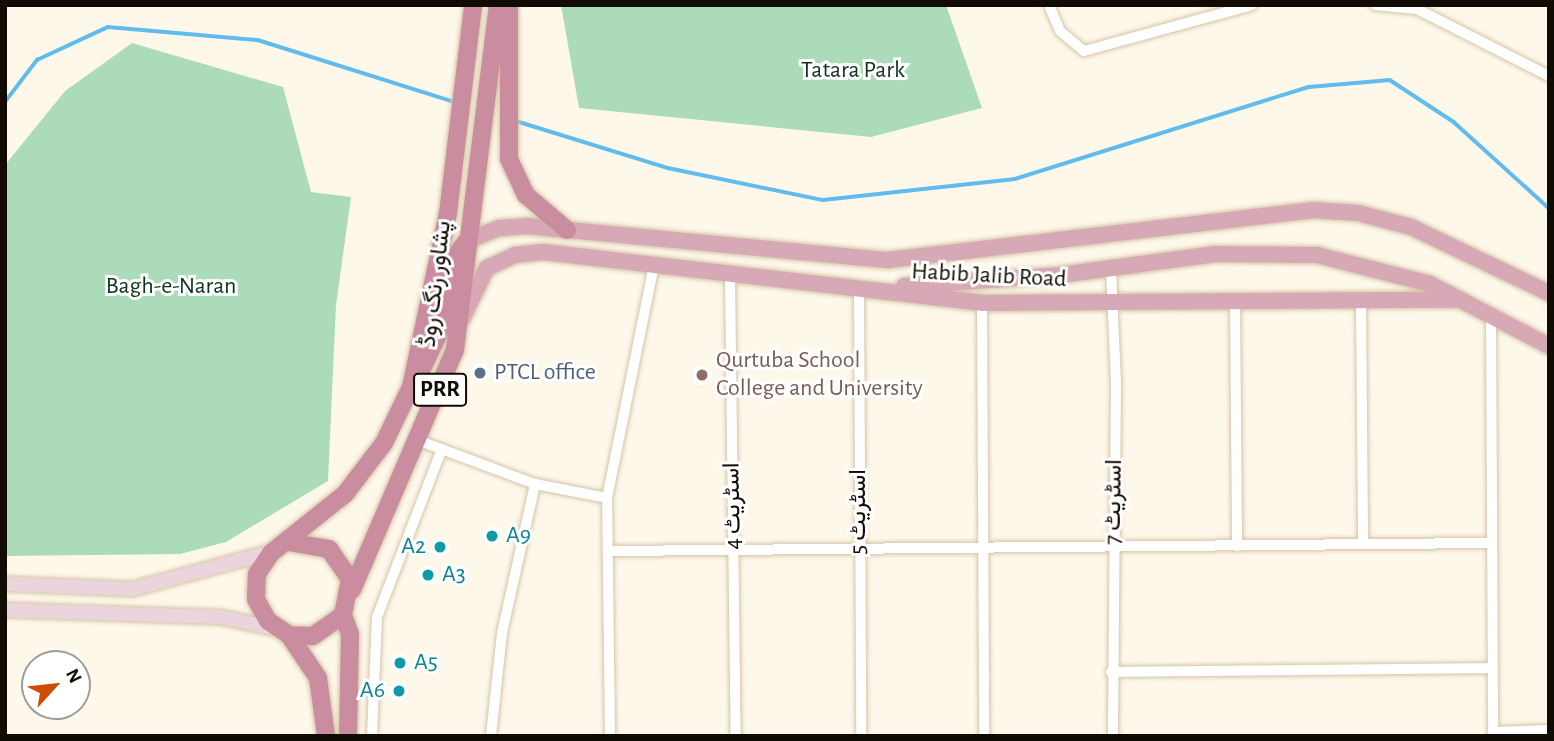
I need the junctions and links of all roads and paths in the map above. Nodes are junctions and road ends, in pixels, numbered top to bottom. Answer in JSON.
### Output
{"nodes":[{"id":1,"x":473,"y":5,"type":"edge"},
{"id":2,"x":498,"y":5,"type":"edge"},
{"id":3,"x":509,"y":5,"type":"edge"},
{"id":4,"x":1049,"y":5,"type":"edge"},
{"id":5,"x":1252,"y":5,"type":"edge"},
{"id":6,"x":1376,"y":5,"type":"edge"},
{"id":7,"x":1416,"y":7,"type":"edge"},
{"id":8,"x":1549,"y":76,"type":"edge"},
{"id":9,"x":567,"y":230,"type":"junction"},
{"id":10,"x":467,"y":242,"type":"junction"},
{"id":11,"x":907,"y":257,"type":"junction"},
{"id":12,"x":654,"y":264,"type":"junction"},
{"id":13,"x":1111,"y":268,"type":"junction"},
{"id":14,"x":730,"y":275,"type":"junction"},
{"id":15,"x":913,"y":286,"type":"junction"},
{"id":16,"x":859,"y":289,"type":"junction"},
{"id":17,"x":1549,"y":293,"type":"edge"},
{"id":18,"x":1460,"y":300,"type":"junction"},
{"id":19,"x":1361,"y":301,"type":"junction"},
{"id":20,"x":982,"y":303,"type":"junction"},
{"id":21,"x":1235,"y":303,"type":"junction"},
{"id":22,"x":1113,"y":304,"type":"junction"},
{"id":23,"x":1491,"y":317,"type":"junction"},
{"id":24,"x":458,"y":327,"type":"junction"},
{"id":25,"x":1549,"y":346,"type":"edge"},
{"id":26,"x":411,"y":387,"type":"junction"},
{"id":27,"x":420,"y":440,"type":"junction"},
{"id":28,"x":441,"y":452,"type":"junction"},
{"id":29,"x":534,"y":484,"type":"junction"},
{"id":30,"x":607,"y":498,"type":"junction"},
{"id":31,"x":1488,"y":542,"type":"junction"},
{"id":32,"x":1363,"y":544,"type":"junction"},
{"id":33,"x":281,"y":546,"type":"junction"},
{"id":34,"x":1237,"y":546,"type":"junction"},
{"id":35,"x":1112,"y":547,"type":"junction"},
{"id":36,"x":982,"y":548,"type":"junction"},
{"id":37,"x":859,"y":550,"type":"junction"},
{"id":38,"x":609,"y":551,"type":"junction"},
{"id":39,"x":734,"y":552,"type":"junction"},
{"id":40,"x":5,"y":584,"type":"edge"},
{"id":41,"x":351,"y":592,"type":"junction"},
{"id":42,"x":5,"y":610,"type":"edge"},
{"id":43,"x":343,"y":615,"type":"junction"},
{"id":44,"x":283,"y":632,"type":"junction"},
{"id":45,"x":1493,"y":668,"type":"junction"},
{"id":46,"x":1111,"y":672,"type":"junction"},
{"id":47,"x":1549,"y":730,"type":"edge"},
{"id":48,"x":1493,"y":734,"type":"edge"},
{"id":49,"x":326,"y":736,"type":"edge"},
{"id":50,"x":348,"y":736,"type":"edge"},
{"id":51,"x":372,"y":736,"type":"edge"},
{"id":52,"x":491,"y":736,"type":"edge"},
{"id":53,"x":610,"y":736,"type":"edge"},
{"id":54,"x":736,"y":736,"type":"edge"},
{"id":55,"x":860,"y":736,"type":"edge"},
{"id":56,"x":984,"y":736,"type":"edge"},
{"id":57,"x":1113,"y":736,"type":"edge"}],
"edges":[{"from":1,"to":26,"type":"highway","name":"پشاور رنگ روڈ","number":"PRR"},
{"from":2,"to":10,"type":"highway","name":"پشاور رنگ روڈ","number":"PRR"},
{"from":3,"to":9,"type":"highway"},
{"from":4,"to":5,"type":"street"},
{"from":6,"to":7,"type":"street"},
{"from":7,"to":8,"type":"street"},
{"from":9,"to":10,"type":"main road"},
{"from":9,"to":11,"type":"main road"},
{"from":10,"to":24,"type":"highway","name":"پشاور رنگ روڈ","number":"PRR"},
{"from":10,"to":26,"type":"highway"},
{"from":11,"to":15,"type":"main road"},
{"from":11,"to":17,"type":"main road"},
{"from":12,"to":14,"type":"main road","name":"Habib Jalib Road"},
{"from":12,"to":24,"type":"main road","name":"Habib Jalib Road"},
{"from":12,"to":30,"type":"street"},
{"from":13,"to":15,"type":"main road"},
{"from":13,"to":18,"type":"main road"},
{"from":13,"to":22,"type":"street","name":"اسٹریٹ 7"},
{"from":14,"to":16,"type":"main road","name":"Habib Jalib Road"},
{"from":14,"to":39,"type":"street","name":"اسٹریٹ 4"},
{"from":15,"to":16,"type":"main road"},
{"from":16,"to":20,"type":"main road","name":"Habib Jalib Road"},
{"from":16,"to":37,"type":"street","name":"اسٹریٹ 5"},
{"from":18,"to":19,"type":"main road","name":"Habib Jalib Road"},
{"from":18,"to":23,"type":"main road","name":"Habib Jalib Road"},
{"from":19,"to":21,"type":"main road","name":"Habib Jalib Road"},
{"from":19,"to":32,"type":"street"},
{"from":20,"to":22,"type":"main road","name":"Habib Jalib Road"},
{"from":20,"to":36,"type":"street"},
{"from":21,"to":22,"type":"main road","name":"Habib Jalib Road"},
{"from":21,"to":34,"type":"street"},
{"from":22,"to":35,"type":"street","name":"اسٹریٹ 7"},
{"from":23,"to":25,"type":"main road","name":"Habib Jalib Road"},
{"from":23,"to":31,"type":"street"},
{"from":24,"to":27,"type":"highway","name":"پشاور رنگ روڈ","number":"PRR"},
{"from":26,"to":33,"type":"highway","name":"پشاور رنگ روڈ","number":"PRR"},
{"from":27,"to":28,"type":"street"},
{"from":27,"to":41,"type":"highway","name":"پشاور رنگ روڈ","number":"PRR"},
{"from":28,"to":29,"type":"street"},
{"from":28,"to":51,"type":"street"},
{"from":29,"to":30,"type":"street"},
{"from":29,"to":52,"type":"street"},
{"from":30,"to":38,"type":"street"},
{"from":31,"to":32,"type":"street"},
{"from":31,"to":45,"type":"street"},
{"from":32,"to":34,"type":"street"},
{"from":33,"to":40,"type":"main road"},
{"from":33,"to":41,"type":"highway"},
{"from":33,"to":44,"type":"highway"},
{"from":34,"to":35,"type":"street"},
{"from":35,"to":36,"type":"street"},
{"from":35,"to":46,"type":"street","name":"اسٹریٹ 7"},
{"from":36,"to":37,"type":"street"},
{"from":36,"to":56,"type":"street"},
{"from":37,"to":39,"type":"street"},
{"from":37,"to":55,"type":"street","name":"اسٹریٹ 5"},
{"from":38,"to":39,"type":"street"},
{"from":38,"to":53,"type":"street"},
{"from":39,"to":54,"type":"street","name":"اسٹریٹ 4"},
{"from":41,"to":43,"type":"highway"},
{"from":42,"to":44,"type":"main road"},
{"from":43,"to":44,"type":"highway"},
{"from":43,"to":50,"type":"highway"},
{"from":44,"to":49,"type":"highway"},
{"from":45,"to":46,"type":"street"},
{"from":45,"to":48,"type":"street"},
{"from":46,"to":57,"type":"street","name":"اسٹریٹ 7"},
{"from":47,"to":48,"type":"street"}]}
